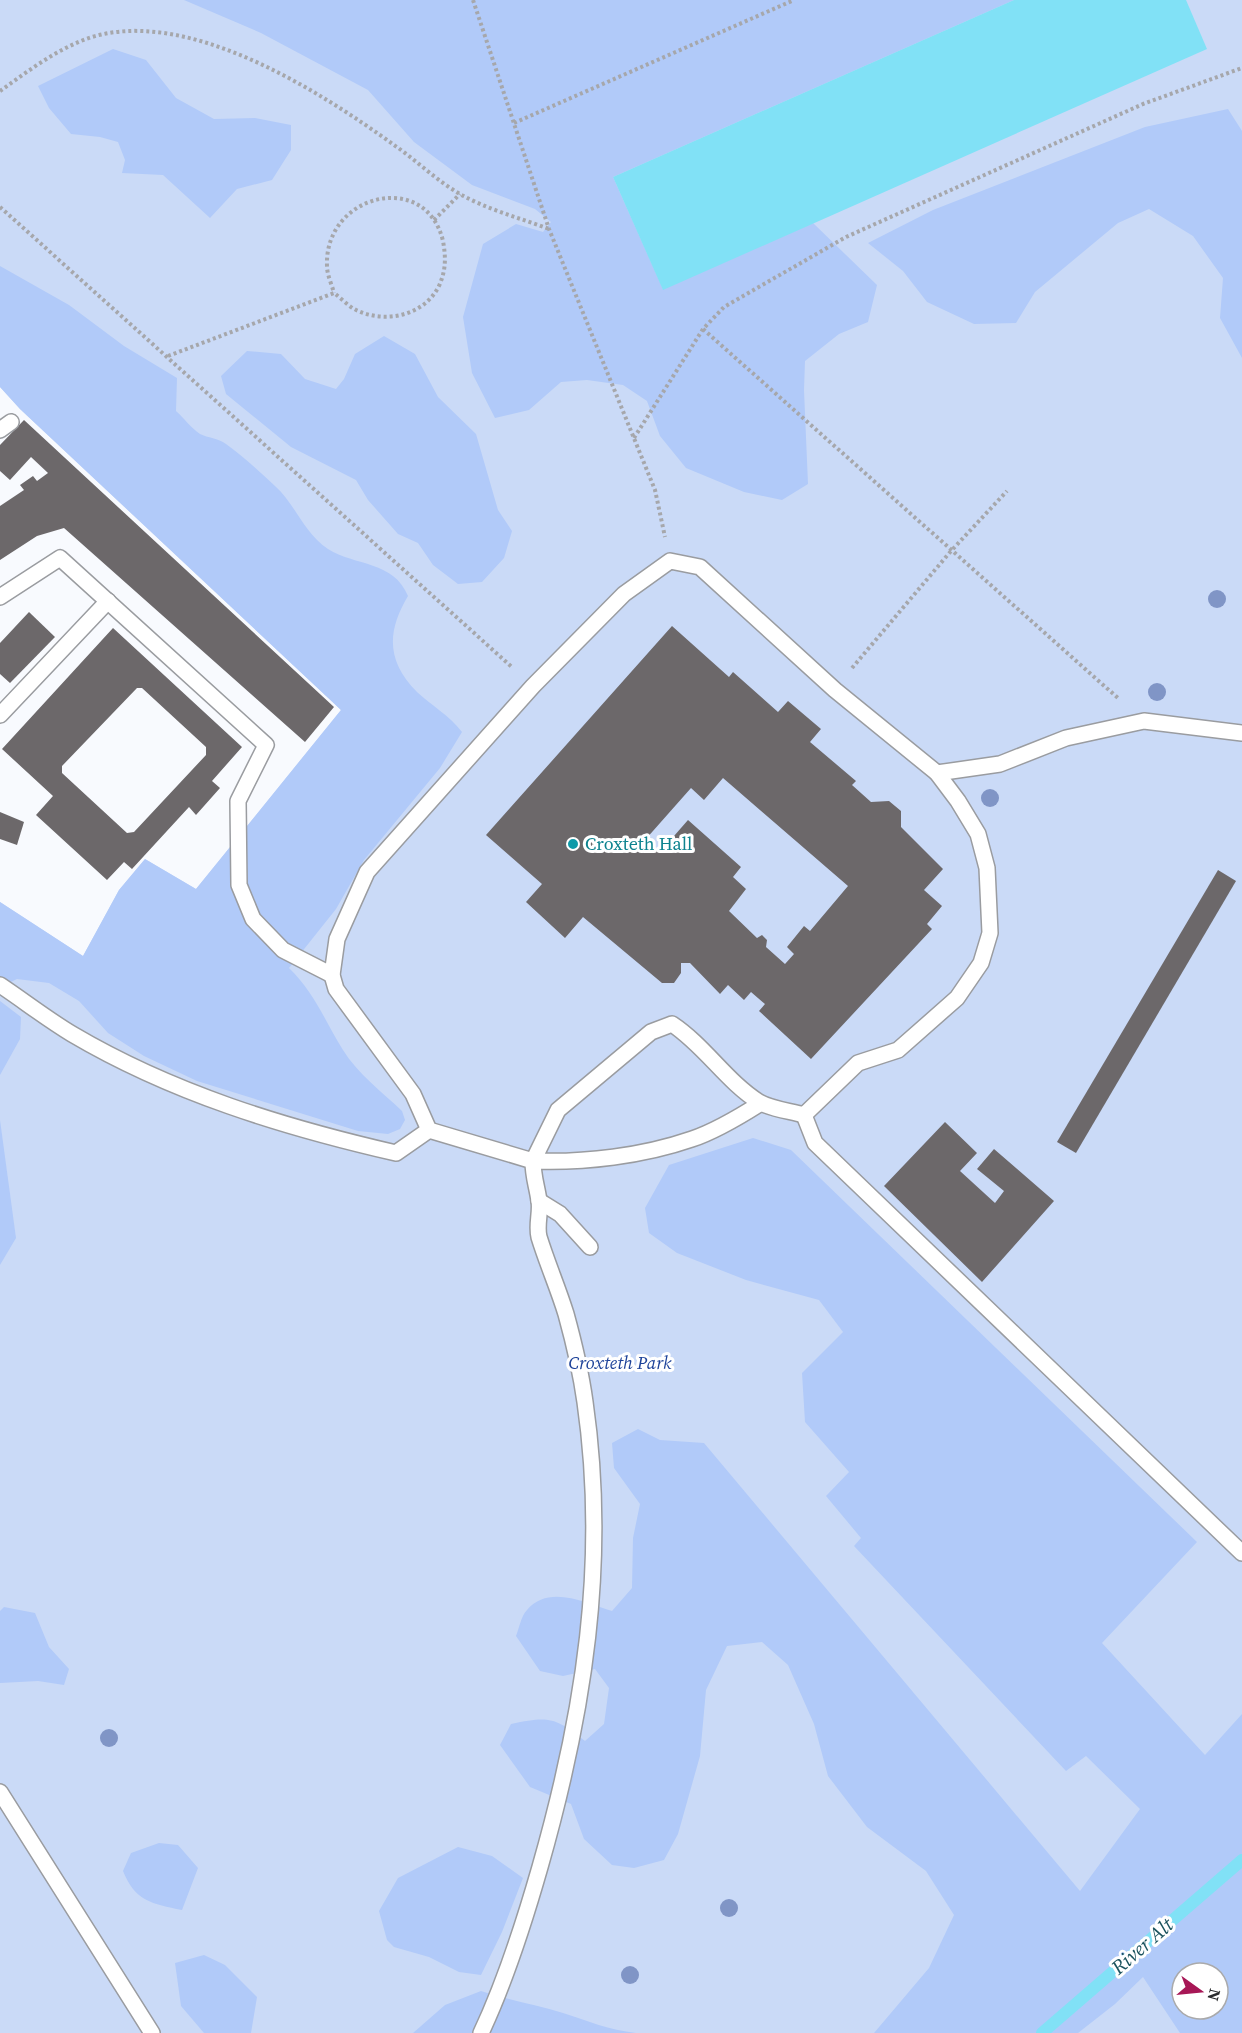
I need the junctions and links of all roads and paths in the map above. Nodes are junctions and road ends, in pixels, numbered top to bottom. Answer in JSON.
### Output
{"nodes":[{"id":1,"x":473,"y":0,"type":"edge"},
{"id":2,"x":794,"y":0,"type":"edge"},
{"id":3,"x":1242,"y":68,"type":"edge"},
{"id":4,"x":0,"y":91,"type":"edge"},
{"id":5,"x":514,"y":123,"type":"junction"},
{"id":6,"x":460,"y":194,"type":"junction"},
{"id":7,"x":0,"y":207,"type":"edge"},
{"id":8,"x":434,"y":220,"type":"junction"},
{"id":9,"x":549,"y":229,"type":"junction"},
{"id":10,"x":334,"y":293,"type":"junction"},
{"id":11,"x":703,"y":329,"type":"junction"},
{"id":12,"x":168,"y":356,"type":"junction"},
{"id":13,"x":634,"y":438,"type":"junction"},
{"id":14,"x":1007,"y":491,"type":"dead end"},
{"id":15,"x":951,"y":551,"type":"junction"},
{"id":16,"x":670,"y":561,"type":"junction"},
{"id":17,"x":0,"y":597,"type":"edge"},
{"id":18,"x":108,"y":602,"type":"junction"},
{"id":19,"x":533,"y":686,"type":"junction"},
{"id":20,"x":835,"y":690,"type":"junction"},
{"id":21,"x":0,"y":715,"type":"edge"},
{"id":22,"x":1144,"y":721,"type":"junction"},
{"id":23,"x":1242,"y":733,"type":"edge"},
{"id":24,"x":937,"y":773,"type":"junction"},
{"id":25,"x":332,"y":975,"type":"junction"},
{"id":26,"x":0,"y":986,"type":"edge"},
{"id":27,"x":761,"y":1103,"type":"junction"},
{"id":28,"x":804,"y":1115,"type":"junction"},
{"id":29,"x":429,"y":1130,"type":"junction"},
{"id":30,"x":533,"y":1161,"type":"junction"},
{"id":31,"x":539,"y":1201,"type":"junction"},
{"id":32,"x":590,"y":1246,"type":"dead end"},
{"id":33,"x":1242,"y":1553,"type":"edge"},
{"id":34,"x":0,"y":1792,"type":"edge"},
{"id":35,"x":152,"y":2033,"type":"edge"},
{"id":36,"x":482,"y":2033,"type":"edge"}],
"edges":[{"from":1,"to":5,"type":"path"},
{"from":2,"to":5,"type":"path"},
{"from":3,"to":11,"type":"path"},
{"from":4,"to":6,"type":"path"},
{"from":5,"to":9,"type":"path"},
{"from":6,"to":8,"type":"path"},
{"from":6,"to":9,"type":"path"},
{"from":7,"to":12,"type":"path"},
{"from":8,"to":10,"type":"path"},
{"from":8,"to":10,"type":"path"},
{"from":9,"to":13,"type":"path"},
{"from":10,"to":12,"type":"path"},
{"from":11,"to":13,"type":"path"},
{"from":11,"to":15,"type":"path"},
{"from":12,"to":19,"type":"path"},
{"from":13,"to":16,"type":"path"},
{"from":14,"to":15,"type":"path"},
{"from":15,"to":20,"type":"path"},
{"from":15,"to":22,"type":"path"},
{"from":16,"to":19,"type":"lane"},
{"from":16,"to":20,"type":"lane"},
{"from":17,"to":18,"type":"lane"},
{"from":18,"to":21,"type":"lane"},
{"from":18,"to":25,"type":"lane"},
{"from":19,"to":25,"type":"lane"},
{"from":20,"to":24,"type":"lane"},
{"from":22,"to":23,"type":"lane"},
{"from":22,"to":24,"type":"lane"},
{"from":24,"to":28,"type":"lane"},
{"from":25,"to":29,"type":"lane"},
{"from":26,"to":29,"type":"lane"},
{"from":27,"to":28,"type":"lane"},
{"from":27,"to":30,"type":"lane"},
{"from":27,"to":30,"type":"lane"},
{"from":28,"to":33,"type":"lane"},
{"from":29,"to":30,"type":"lane"},
{"from":30,"to":31,"type":"lane"},
{"from":31,"to":32,"type":"lane"},
{"from":31,"to":36,"type":"lane"},
{"from":34,"to":35,"type":"lane"}]}
